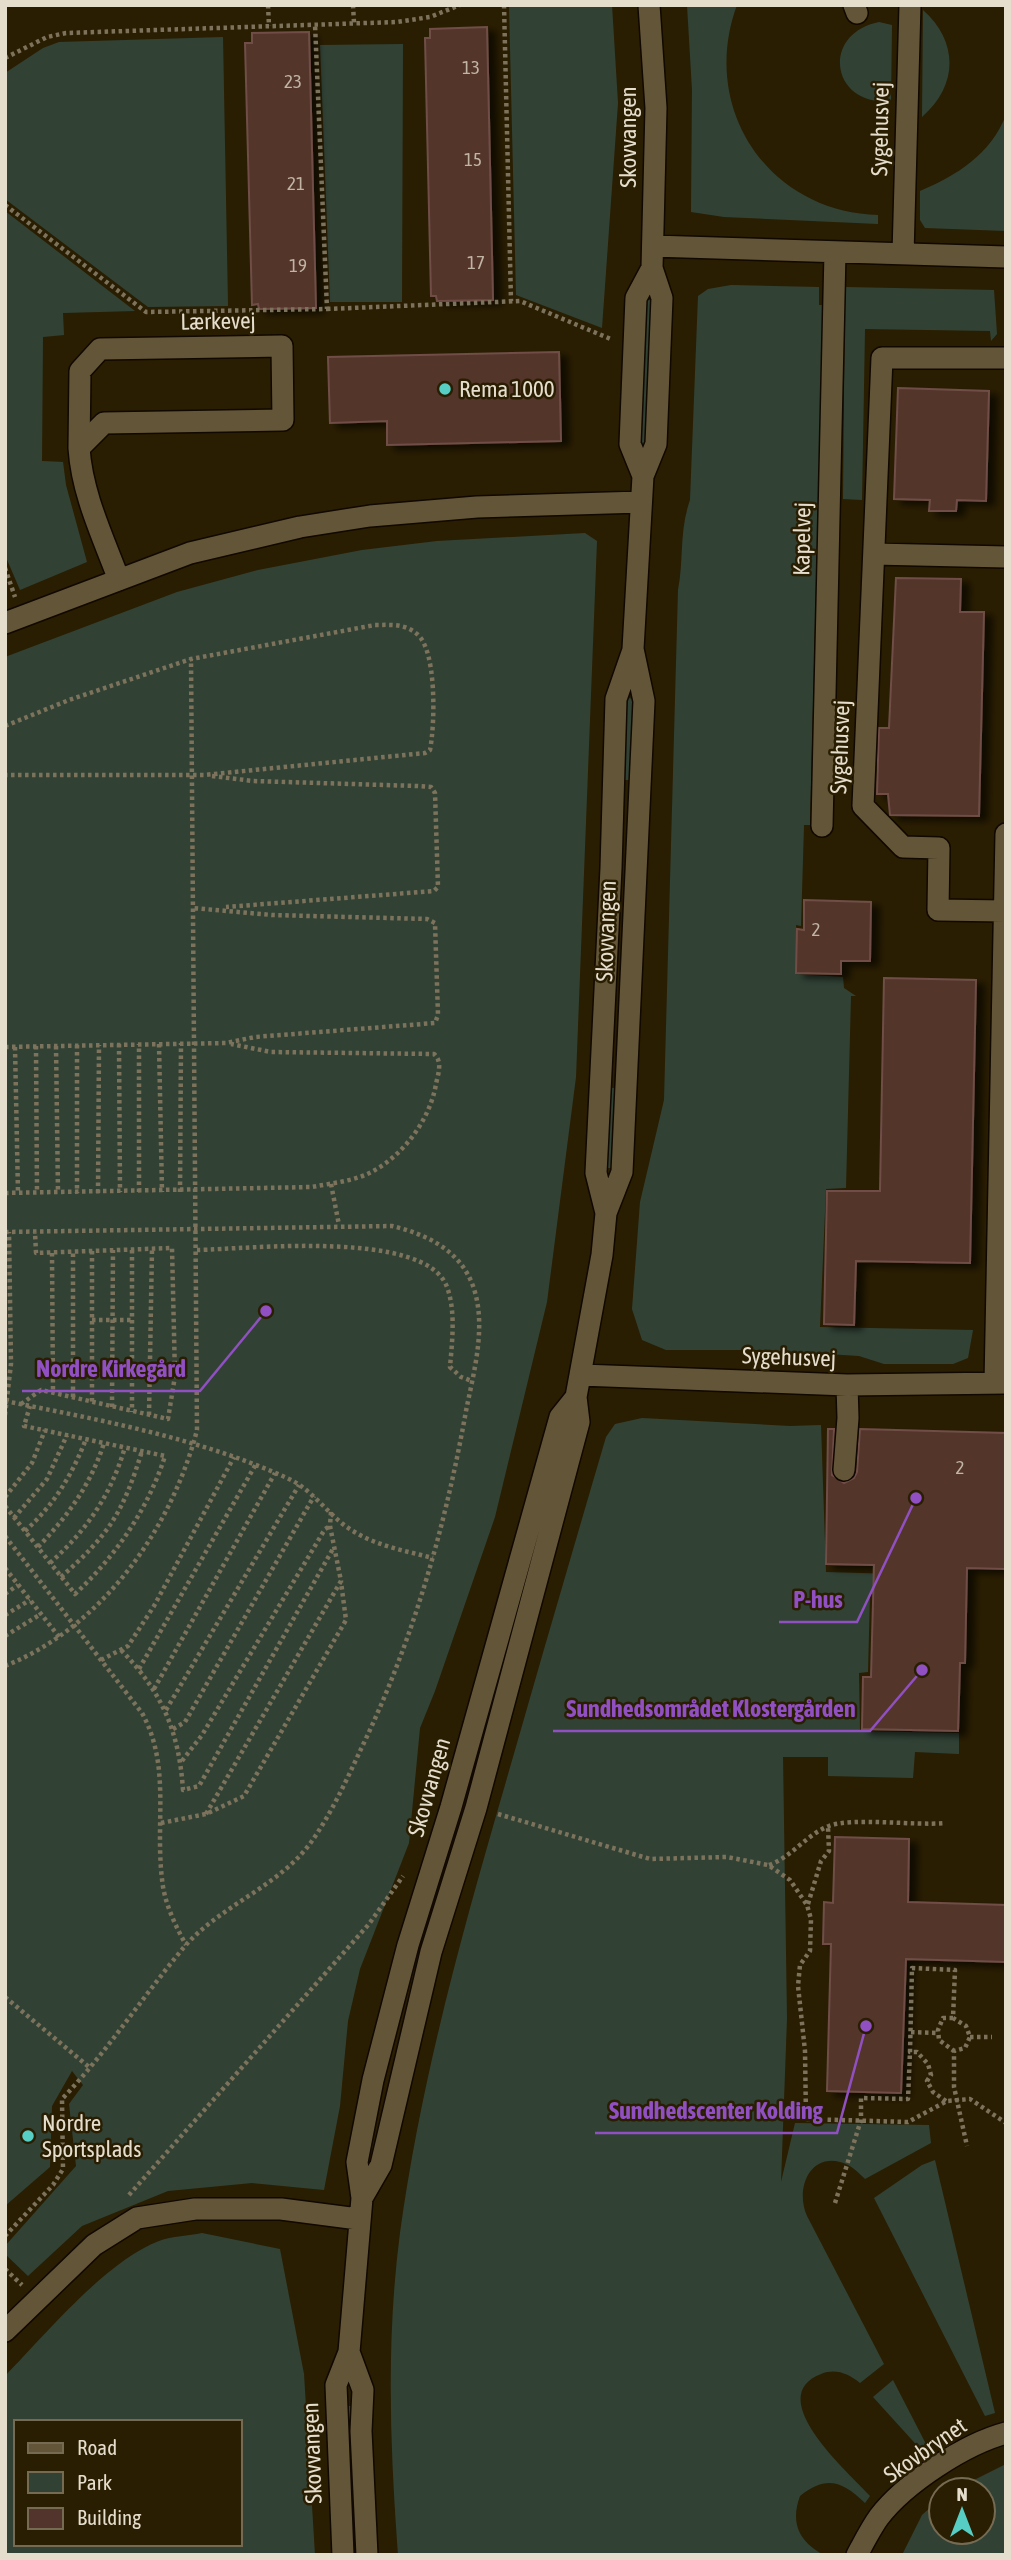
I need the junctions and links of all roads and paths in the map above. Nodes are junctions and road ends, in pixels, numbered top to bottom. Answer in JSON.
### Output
{"nodes":[{"id":1,"x":268,"y":5,"type":"edge"},
{"id":2,"x":353,"y":5,"type":"edge"},
{"id":3,"x":504,"y":5,"type":"edge"},
{"id":4,"x":649,"y":5,"type":"edge"},
{"id":5,"x":910,"y":5,"type":"edge"},
{"id":6,"x":457,"y":6,"type":"edge"},
{"id":7,"x":354,"y":23,"type":"junction"},
{"id":8,"x":315,"y":24,"type":"junction"},
{"id":9,"x":269,"y":26,"type":"junction"},
{"id":10,"x":5,"y":58,"type":"edge"},
{"id":11,"x":5,"y":205,"type":"edge"},
{"id":12,"x":835,"y":252,"type":"junction"},
{"id":13,"x":903,"y":254,"type":"junction"},
{"id":14,"x":653,"y":257,"type":"junction"},
{"id":15,"x":1006,"y":257,"type":"edge"},
{"id":16,"x":511,"y":302,"type":"junction"},
{"id":17,"x":327,"y":309,"type":"junction"},
{"id":18,"x":635,"y":358,"type":"junction"},
{"id":19,"x":1006,"y":358,"type":"edge"},
{"id":20,"x":79,"y":448,"type":"junction"},
{"id":21,"x":643,"y":476,"type":"junction"},
{"id":22,"x":641,"y":502,"type":"junction"},
{"id":23,"x":874,"y":554,"type":"junction"},
{"id":24,"x":1006,"y":558,"type":"edge"},
{"id":25,"x":119,"y":580,"type":"junction"},
{"id":26,"x":5,"y":623,"type":"edge"},
{"id":27,"x":191,"y":659,"type":"junction"},
{"id":28,"x":5,"y":726,"type":"edge"},
{"id":29,"x":5,"y":775,"type":"edge"},
{"id":30,"x":191,"y":775,"type":"junction"},
{"id":31,"x":204,"y":775,"type":"junction"},
{"id":32,"x":822,"y":826,"type":"dead end"},
{"id":33,"x":1006,"y":834,"type":"edge"},
{"id":34,"x":193,"y":908,"type":"junction"},
{"id":35,"x":215,"y":908,"type":"junction"},
{"id":36,"x":1004,"y":911,"type":"edge"},
{"id":37,"x":181,"y":1043,"type":"junction"},
{"id":38,"x":196,"y":1043,"type":"junction"},
{"id":39,"x":226,"y":1043,"type":"junction"},
{"id":40,"x":119,"y":1044,"type":"junction"},
{"id":41,"x":139,"y":1044,"type":"junction"},
{"id":42,"x":159,"y":1044,"type":"junction"},
{"id":43,"x":78,"y":1045,"type":"junction"},
{"id":44,"x":99,"y":1045,"type":"junction"},
{"id":45,"x":36,"y":1046,"type":"junction"},
{"id":46,"x":56,"y":1046,"type":"junction"},
{"id":47,"x":5,"y":1047,"type":"edge"},
{"id":48,"x":15,"y":1047,"type":"junction"},
{"id":49,"x":1003,"y":1102,"type":"edge"},
{"id":50,"x":331,"y":1184,"type":"junction"},
{"id":51,"x":120,"y":1192,"type":"junction"},
{"id":52,"x":139,"y":1192,"type":"junction"},
{"id":53,"x":162,"y":1192,"type":"junction"},
{"id":54,"x":180,"y":1192,"type":"junction"},
{"id":55,"x":197,"y":1192,"type":"junction"},
{"id":56,"x":5,"y":1193,"type":"edge"},
{"id":57,"x":18,"y":1193,"type":"junction"},
{"id":58,"x":37,"y":1193,"type":"junction"},
{"id":59,"x":58,"y":1193,"type":"junction"},
{"id":60,"x":78,"y":1193,"type":"junction"},
{"id":61,"x":98,"y":1193,"type":"junction"},
{"id":62,"x":339,"y":1225,"type":"junction"},
{"id":63,"x":197,"y":1228,"type":"junction"},
{"id":64,"x":7,"y":1232,"type":"edge"},
{"id":65,"x":35,"y":1232,"type":"junction"},
{"id":66,"x":152,"y":1249,"type":"junction"},
{"id":67,"x":113,"y":1250,"type":"junction"},
{"id":68,"x":132,"y":1250,"type":"junction"},
{"id":69,"x":197,"y":1250,"type":"junction"},
{"id":70,"x":92,"y":1251,"type":"junction"},
{"id":71,"x":73,"y":1252,"type":"junction"},
{"id":72,"x":52,"y":1253,"type":"junction"},
{"id":73,"x":92,"y":1320,"type":"junction"},
{"id":74,"x":113,"y":1320,"type":"junction"},
{"id":75,"x":132,"y":1320,"type":"junction"},
{"id":76,"x":581,"y":1375,"type":"junction"},
{"id":77,"x":472,"y":1381,"type":"junction"},
{"id":78,"x":1000,"y":1383,"type":"edge"},
{"id":79,"x":847,"y":1385,"type":"junction"},
{"id":80,"x":54,"y":1393,"type":"junction"},
{"id":81,"x":576,"y":1396,"type":"junction"},
{"id":82,"x":73,"y":1397,"type":"junction"},
{"id":83,"x":7,"y":1401,"type":"edge"},
{"id":84,"x":92,"y":1402,"type":"junction"},
{"id":85,"x":21,"y":1404,"type":"junction"},
{"id":86,"x":30,"y":1406,"type":"junction"},
{"id":87,"x":112,"y":1407,"type":"junction"},
{"id":88,"x":132,"y":1412,"type":"junction"},
{"id":89,"x":5,"y":1415,"type":"edge"},
{"id":90,"x":149,"y":1415,"type":"junction"},
{"id":91,"x":45,"y":1430,"type":"junction"},
{"id":92,"x":67,"y":1435,"type":"junction"},
{"id":93,"x":86,"y":1439,"type":"junction"},
{"id":94,"x":104,"y":1443,"type":"junction"},
{"id":95,"x":194,"y":1443,"type":"junction"},
{"id":96,"x":125,"y":1447,"type":"junction"},
{"id":97,"x":142,"y":1451,"type":"junction"},
{"id":98,"x":234,"y":1457,"type":"junction"},
{"id":99,"x":256,"y":1464,"type":"junction"},
{"id":100,"x":844,"y":1471,"type":"dead end"},
{"id":101,"x":275,"y":1473,"type":"junction"},
{"id":102,"x":299,"y":1485,"type":"junction"},
{"id":103,"x":314,"y":1496,"type":"junction"},
{"id":104,"x":5,"y":1497,"type":"edge"},
{"id":105,"x":5,"y":1506,"type":"edge"},
{"id":106,"x":331,"y":1511,"type":"junction"},
{"id":107,"x":15,"y":1518,"type":"junction"},
{"id":108,"x":330,"y":1526,"type":"junction"},
{"id":109,"x":25,"y":1531,"type":"junction"},
{"id":110,"x":5,"y":1536,"type":"edge"},
{"id":111,"x":38,"y":1547,"type":"junction"},
{"id":112,"x":334,"y":1547,"type":"junction"},
{"id":113,"x":433,"y":1558,"type":"junction"},
{"id":114,"x":50,"y":1563,"type":"junction"},
{"id":115,"x":5,"y":1568,"type":"edge"},
{"id":116,"x":61,"y":1577,"type":"junction"},
{"id":117,"x":341,"y":1581,"type":"junction"},
{"id":118,"x":19,"y":1585,"type":"junction"},
{"id":119,"x":5,"y":1594,"type":"edge"},
{"id":120,"x":30,"y":1600,"type":"junction"},
{"id":121,"x":41,"y":1614,"type":"junction"},
{"id":122,"x":5,"y":1615,"type":"edge"},
{"id":123,"x":76,"y":1625,"type":"junction"},
{"id":124,"x":5,"y":1636,"type":"edge"},
{"id":125,"x":60,"y":1638,"type":"junction"},
{"id":126,"x":121,"y":1650,"type":"junction"},
{"id":127,"x":101,"y":1660,"type":"junction"},
{"id":128,"x":5,"y":1666,"type":"edge"},
{"id":129,"x":139,"y":1669,"type":"junction"},
{"id":130,"x":153,"y":1689,"type":"junction"},
{"id":131,"x":166,"y":1710,"type":"junction"},
{"id":132,"x":173,"y":1729,"type":"junction"},
{"id":133,"x":181,"y":1761,"type":"junction"},
{"id":134,"x":476,"y":1808,"type":"junction"},
{"id":135,"x":206,"y":1814,"type":"junction"},
{"id":136,"x":161,"y":1823,"type":"junction"},
{"id":137,"x":945,"y":1823,"type":"dead end"},
{"id":138,"x":828,"y":1826,"type":"junction"},
{"id":139,"x":768,"y":1865,"type":"junction"},
{"id":140,"x":407,"y":1871,"type":"dead end"},
{"id":141,"x":807,"y":1905,"type":"junction"},
{"id":142,"x":186,"y":1945,"type":"junction"},
{"id":143,"x":5,"y":1997,"type":"edge"},
{"id":144,"x":953,"y":2018,"type":"junction"},
{"id":145,"x":911,"y":2032,"type":"junction"},
{"id":146,"x":938,"y":2033,"type":"junction"},
{"id":147,"x":992,"y":2036,"type":"dead end"},
{"id":148,"x":970,"y":2037,"type":"junction"},
{"id":149,"x":910,"y":2052,"type":"junction"},
{"id":150,"x":954,"y":2052,"type":"junction"},
{"id":151,"x":89,"y":2067,"type":"junction"},
{"id":152,"x":956,"y":2099,"type":"junction"},
{"id":153,"x":947,"y":2101,"type":"junction"},
{"id":154,"x":861,"y":2120,"type":"junction"},
{"id":155,"x":1006,"y":2123,"type":"edge"},
{"id":156,"x":967,"y":2146,"type":"dead end"},
{"id":157,"x":127,"y":2197,"type":"dead end"},
{"id":158,"x":835,"y":2203,"type":"dead end"},
{"id":159,"x":360,"y":2209,"type":"junction"},
{"id":160,"x":5,"y":2236,"type":"edge"},
{"id":161,"x":5,"y":2331,"type":"edge"},
{"id":162,"x":349,"y":2352,"type":"junction"},
{"id":163,"x":1006,"y":2433,"type":"edge"},
{"id":164,"x":343,"y":2555,"type":"edge"},
{"id":165,"x":367,"y":2555,"type":"edge"},
{"id":166,"x":857,"y":2555,"type":"edge"}],
"edges":[{"from":1,"to":9,"type":"path"},
{"from":2,"to":7,"type":"path"},
{"from":3,"to":16,"type":"path"},
{"from":4,"to":14,"type":"street","name":"Skovvangen"},
{"from":5,"to":13,"type":"street","name":"Sygehusvej"},
{"from":6,"to":7,"type":"path"},
{"from":7,"to":8,"type":"path"},
{"from":8,"to":9,"type":"path"},
{"from":8,"to":17,"type":"path"},
{"from":9,"to":10,"type":"path"},
{"from":11,"to":17,"type":"path"},
{"from":12,"to":13,"type":"street"},
{"from":12,"to":14,"type":"street"},
{"from":12,"to":32,"type":"street","name":"Kapelvej"},
{"from":13,"to":15,"type":"street"},
{"from":14,"to":18,"type":"street","name":"Skovvangen"},
{"from":14,"to":21,"type":"street","name":"Skovvangen"},
{"from":16,"to":17,"type":"path"},
{"from":16,"to":18,"type":"path"},
{"from":18,"to":21,"type":"street","name":"Skovvangen"},
{"from":19,"to":23,"type":"street","name":"Sygehusvej"},
{"from":20,"to":20,"type":"street","name":"Lærkevej"},
{"from":20,"to":25,"type":"street","name":"Lærkevej"},
{"from":21,"to":22,"type":"street","name":"Skovvangen"},
{"from":22,"to":25,"type":"street"},
{"from":22,"to":76,"type":"street","name":"Skovvangen"},
{"from":23,"to":24,"type":"street"},
{"from":23,"to":36,"type":"street","name":"Sygehusvej"},
{"from":25,"to":26,"type":"street"},
{"from":27,"to":28,"type":"path"},
{"from":27,"to":30,"type":"path"},
{"from":27,"to":31,"type":"path"},
{"from":29,"to":30,"type":"path"},
{"from":30,"to":31,"type":"path"},
{"from":30,"to":34,"type":"path"},
{"from":31,"to":35,"type":"path"},
{"from":33,"to":36,"type":"street","name":"Sygehusvej"},
{"from":34,"to":35,"type":"path"},
{"from":34,"to":38,"type":"path"},
{"from":35,"to":39,"type":"path"},
{"from":36,"to":49,"type":"street","name":"Sygehusvej"},
{"from":37,"to":38,"type":"path"},
{"from":37,"to":42,"type":"path"},
{"from":37,"to":54,"type":"path"},
{"from":38,"to":39,"type":"path"},
{"from":38,"to":55,"type":"path"},
{"from":39,"to":50,"type":"path"},
{"from":40,"to":41,"type":"path"},
{"from":40,"to":44,"type":"path"},
{"from":40,"to":51,"type":"path"},
{"from":41,"to":42,"type":"path"},
{"from":41,"to":52,"type":"path"},
{"from":42,"to":53,"type":"path"},
{"from":43,"to":44,"type":"path"},
{"from":43,"to":46,"type":"path"},
{"from":43,"to":60,"type":"path"},
{"from":44,"to":61,"type":"path"},
{"from":45,"to":46,"type":"path"},
{"from":45,"to":48,"type":"path"},
{"from":45,"to":58,"type":"path"},
{"from":46,"to":59,"type":"path"},
{"from":47,"to":48,"type":"path"},
{"from":48,"to":57,"type":"path"},
{"from":49,"to":78,"type":"street","name":"Sygehusvej"},
{"from":50,"to":55,"type":"path"},
{"from":50,"to":62,"type":"path"},
{"from":51,"to":52,"type":"path"},
{"from":51,"to":61,"type":"path"},
{"from":52,"to":53,"type":"path"},
{"from":53,"to":54,"type":"path"},
{"from":54,"to":55,"type":"path"},
{"from":55,"to":63,"type":"path"},
{"from":56,"to":57,"type":"path"},
{"from":57,"to":58,"type":"path"},
{"from":58,"to":59,"type":"path"},
{"from":59,"to":60,"type":"path"},
{"from":60,"to":61,"type":"path"},
{"from":62,"to":63,"type":"path"},
{"from":62,"to":77,"type":"path"},
{"from":63,"to":65,"type":"path"},
{"from":63,"to":69,"type":"path"},
{"from":64,"to":65,"type":"path"},
{"from":64,"to":83,"type":"path"},
{"from":65,"to":72,"type":"path"},
{"from":66,"to":68,"type":"path"},
{"from":66,"to":90,"type":"path"},
{"from":66,"to":90,"type":"path"},
{"from":67,"to":68,"type":"path"},
{"from":67,"to":70,"type":"path"},
{"from":67,"to":74,"type":"path"},
{"from":68,"to":75,"type":"path"},
{"from":69,"to":77,"type":"path"},
{"from":69,"to":95,"type":"path"},
{"from":70,"to":71,"type":"path"},
{"from":70,"to":73,"type":"path"},
{"from":71,"to":72,"type":"path"},
{"from":71,"to":82,"type":"path"},
{"from":72,"to":80,"type":"path"},
{"from":73,"to":74,"type":"path"},
{"from":73,"to":84,"type":"path"},
{"from":74,"to":75,"type":"path"},
{"from":74,"to":87,"type":"path"},
{"from":75,"to":88,"type":"path"},
{"from":76,"to":79,"type":"street","name":"Sygehusvej"},
{"from":76,"to":81,"type":"street","name":"Skovvangen"},
{"from":77,"to":113,"type":"path"},
{"from":78,"to":79,"type":"street","name":"Sygehusvej"},
{"from":79,"to":100,"type":"street"},
{"from":80,"to":82,"type":"path"},
{"from":80,"to":85,"type":"path"},
{"from":81,"to":134,"type":"street","name":"Skovvangen"},
{"from":81,"to":159,"type":"street","name":"Skovvangen"},
{"from":82,"to":84,"type":"path"},
{"from":83,"to":85,"type":"path"},
{"from":83,"to":89,"type":"path"},
{"from":84,"to":87,"type":"path"},
{"from":85,"to":86,"type":"path"},
{"from":86,"to":91,"type":"path"},
{"from":86,"to":95,"type":"path"},
{"from":87,"to":88,"type":"path"},
{"from":88,"to":90,"type":"path"},
{"from":91,"to":92,"type":"path"},
{"from":91,"to":104,"type":"path"},
{"from":92,"to":93,"type":"path"},
{"from":92,"to":107,"type":"path"},
{"from":93,"to":94,"type":"path"},
{"from":93,"to":109,"type":"path"},
{"from":94,"to":96,"type":"path"},
{"from":94,"to":111,"type":"path"},
{"from":95,"to":98,"type":"path"},
{"from":95,"to":123,"type":"path"},
{"from":96,"to":97,"type":"path"},
{"from":96,"to":114,"type":"path"},
{"from":97,"to":116,"type":"path"},
{"from":97,"to":116,"type":"path"},
{"from":98,"to":99,"type":"path"},
{"from":98,"to":126,"type":"path"},
{"from":99,"to":101,"type":"path"},
{"from":99,"to":129,"type":"path"},
{"from":101,"to":102,"type":"path"},
{"from":101,"to":130,"type":"path"},
{"from":102,"to":103,"type":"path"},
{"from":102,"to":131,"type":"path"},
{"from":103,"to":106,"type":"path"},
{"from":103,"to":132,"type":"path"},
{"from":105,"to":107,"type":"path"},
{"from":106,"to":108,"type":"path"},
{"from":106,"to":113,"type":"path"},
{"from":107,"to":109,"type":"path"},
{"from":108,"to":112,"type":"path"},
{"from":108,"to":133,"type":"path"},
{"from":109,"to":111,"type":"path"},
{"from":110,"to":123,"type":"path"},
{"from":111,"to":114,"type":"path"},
{"from":112,"to":117,"type":"path"},
{"from":112,"to":133,"type":"path"},
{"from":113,"to":142,"type":"path"},
{"from":114,"to":116,"type":"path"},
{"from":115,"to":118,"type":"path"},
{"from":117,"to":135,"type":"path"},
{"from":117,"to":135,"type":"path"},
{"from":118,"to":119,"type":"path"},
{"from":118,"to":120,"type":"path"},
{"from":120,"to":121,"type":"path"},
{"from":120,"to":122,"type":"path"},
{"from":121,"to":124,"type":"path"},
{"from":121,"to":125,"type":"path"},
{"from":123,"to":125,"type":"path"},
{"from":123,"to":127,"type":"path"},
{"from":125,"to":128,"type":"path"},
{"from":126,"to":127,"type":"path"},
{"from":126,"to":129,"type":"path"},
{"from":127,"to":136,"type":"path"},
{"from":129,"to":130,"type":"path"},
{"from":130,"to":131,"type":"path"},
{"from":131,"to":132,"type":"path"},
{"from":132,"to":133,"type":"path"},
{"from":134,"to":139,"type":"path"},
{"from":134,"to":159,"type":"street","name":"Skovvangen"},
{"from":135,"to":136,"type":"path"},
{"from":136,"to":142,"type":"path"},
{"from":137,"to":138,"type":"path"},
{"from":138,"to":139,"type":"path"},
{"from":138,"to":141,"type":"path"},
{"from":139,"to":141,"type":"path"},
{"from":140,"to":157,"type":"path"},
{"from":141,"to":154,"type":"path"},
{"from":142,"to":151,"type":"path"},
{"from":143,"to":151,"type":"path"},
{"from":144,"to":145,"type":"path"},
{"from":144,"to":146,"type":"path"},
{"from":144,"to":148,"type":"path"},
{"from":145,"to":146,"type":"path"},
{"from":145,"to":149,"type":"path"},
{"from":146,"to":150,"type":"path"},
{"from":147,"to":148,"type":"path"},
{"from":148,"to":150,"type":"path"},
{"from":149,"to":153,"type":"path"},
{"from":149,"to":154,"type":"path"},
{"from":150,"to":152,"type":"path"},
{"from":151,"to":160,"type":"path"},
{"from":152,"to":153,"type":"path"},
{"from":152,"to":155,"type":"path"},
{"from":152,"to":156,"type":"path"},
{"from":153,"to":154,"type":"path"},
{"from":154,"to":158,"type":"path"},
{"from":159,"to":161,"type":"street"},
{"from":159,"to":162,"type":"street","name":"Skovvangen"},
{"from":162,"to":164,"type":"street","name":"Skovvangen"},
{"from":162,"to":165,"type":"street","name":"Skovvangen"},
{"from":163,"to":166,"type":"street","name":"Skovbrynet"}]}
